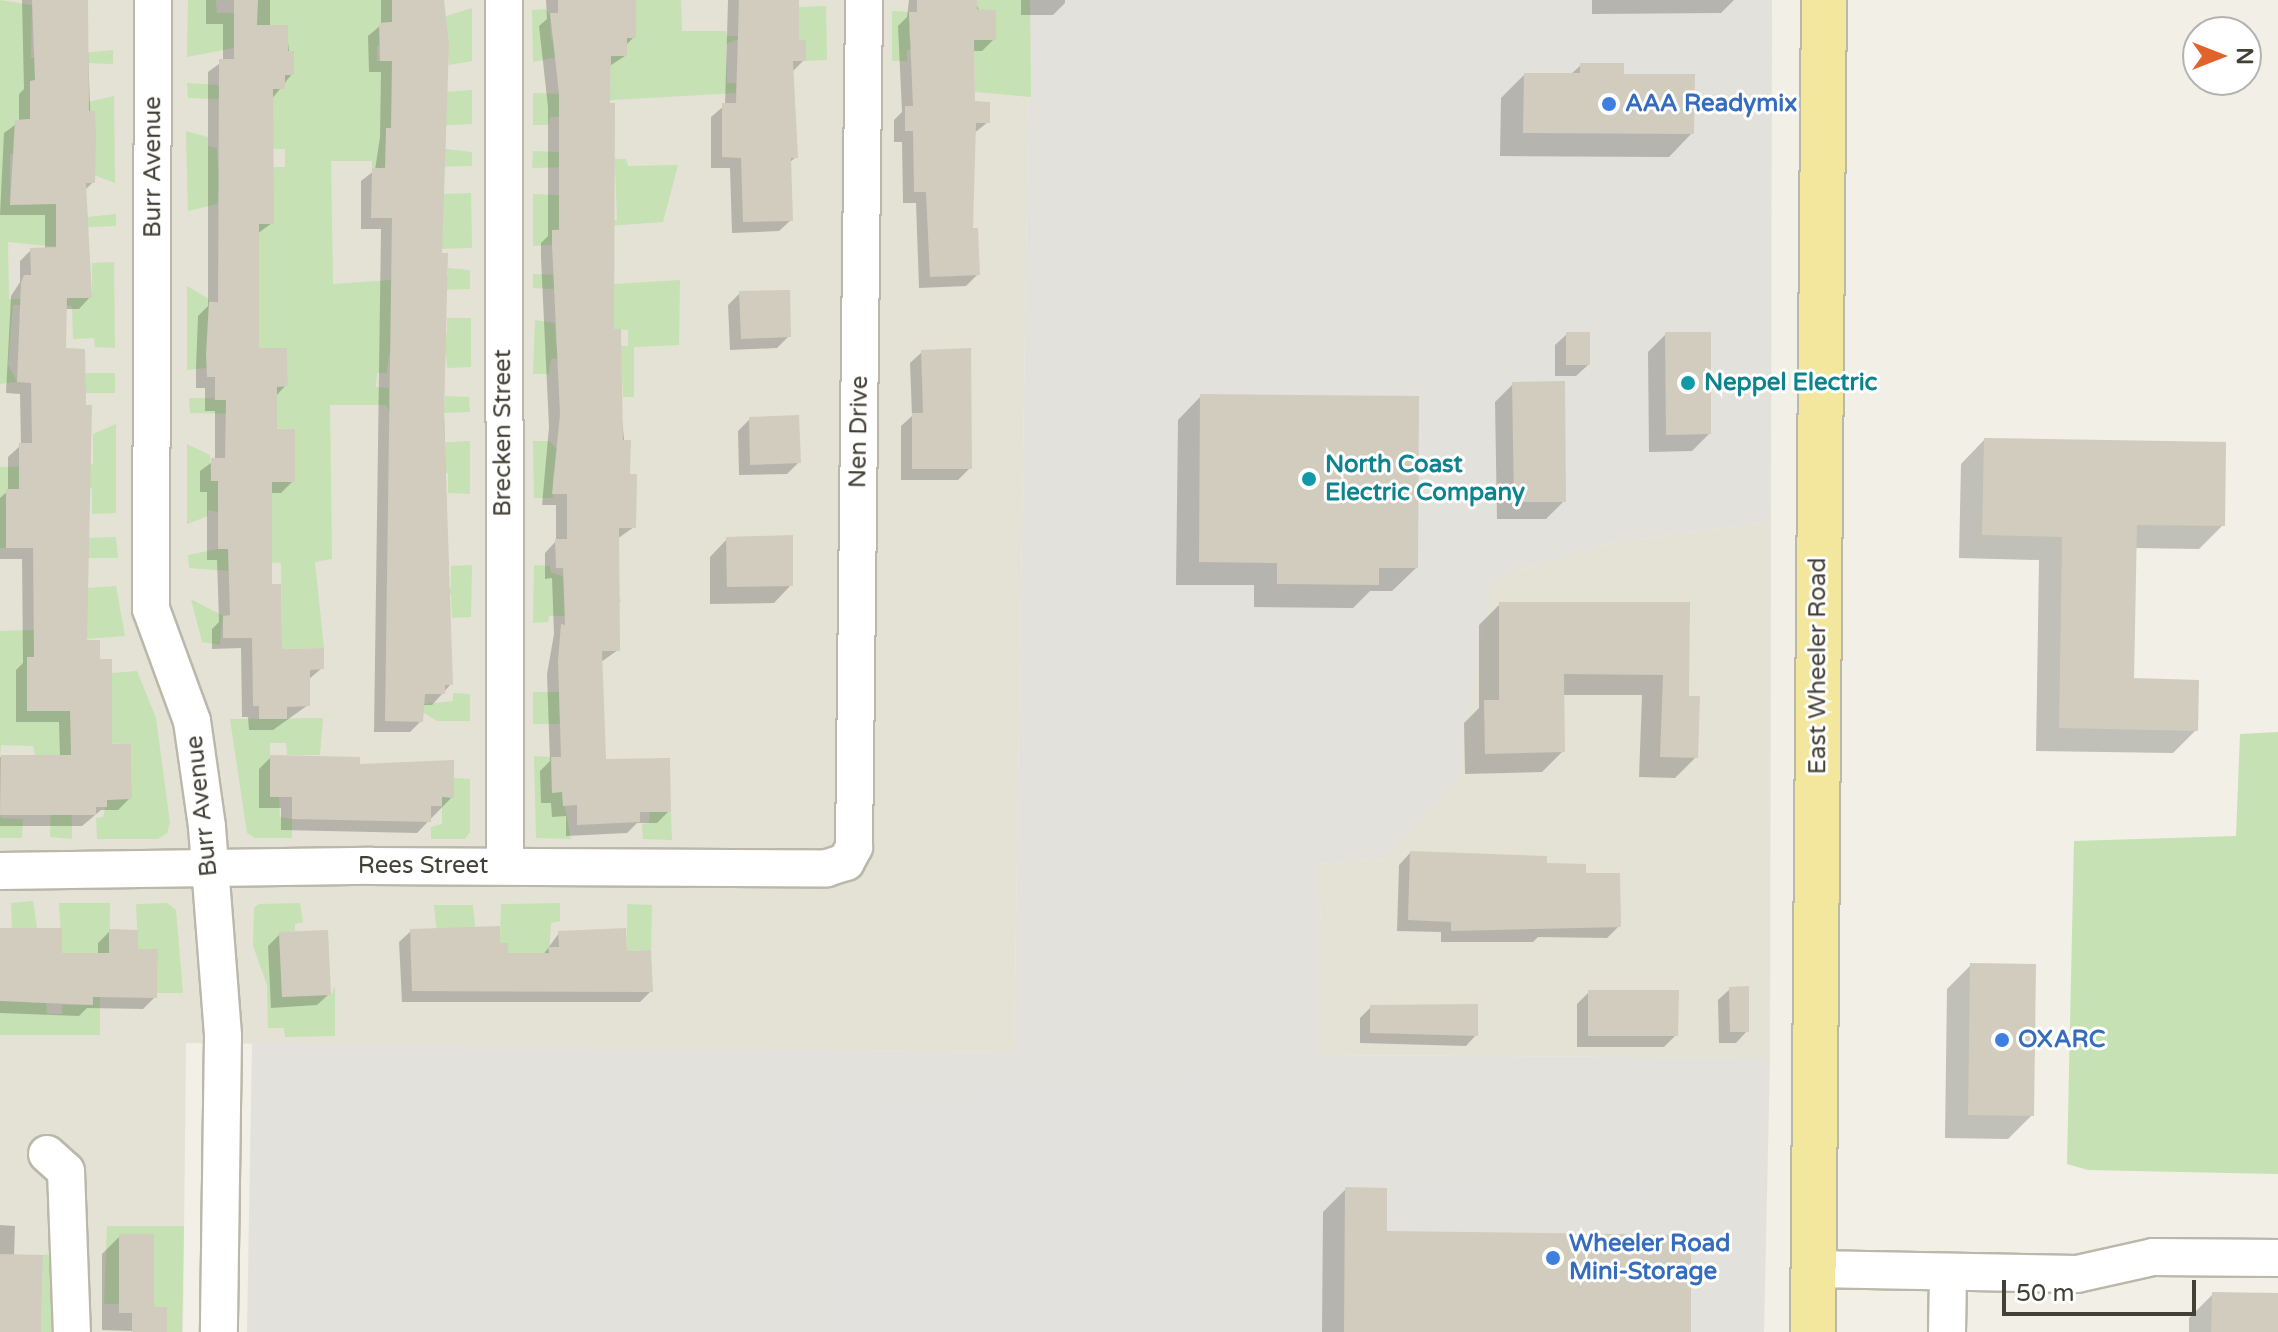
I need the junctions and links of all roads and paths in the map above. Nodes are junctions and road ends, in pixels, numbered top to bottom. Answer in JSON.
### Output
{"nodes":[{"id":1,"x":153,"y":0,"type":"edge"},
{"id":2,"x":504,"y":0,"type":"edge"},
{"id":3,"x":864,"y":0,"type":"edge"},
{"id":4,"x":1824,"y":0,"type":"edge"},
{"id":5,"x":846,"y":862,"type":"joint"},
{"id":6,"x":505,"y":866,"type":"junction"},
{"id":7,"x":210,"y":870,"type":"junction"},
{"id":8,"x":0,"y":871,"type":"edge"},
{"id":9,"x":47,"y":1154,"type":"dead end"},
{"id":10,"x":2278,"y":1258,"type":"edge"},
{"id":11,"x":1814,"y":1269,"type":"junction"},
{"id":12,"x":1948,"y":1272,"type":"junction"},
{"id":13,"x":72,"y":1332,"type":"edge"},
{"id":14,"x":219,"y":1332,"type":"edge"},
{"id":15,"x":1813,"y":1332,"type":"edge"},
{"id":16,"x":1947,"y":1332,"type":"edge"}],
"edges":[{"from":1,"to":7,"type":"street","name":"Burr Avenue"},
{"from":2,"to":6,"type":"street","name":"Brecken Street"},
{"from":3,"to":5,"type":"street","name":"Nen Drive"},
{"from":4,"to":11,"type":"main road","name":"East Wheeler Road"},
{"from":5,"to":6,"type":"street","name":"Rees Street"},
{"from":6,"to":7,"type":"street","name":"Rees Street"},
{"from":7,"to":8,"type":"street","name":"Rees Street"},
{"from":7,"to":14,"type":"street","name":"Burr Avenue"},
{"from":9,"to":13,"type":"street"},
{"from":10,"to":12,"type":"street"},
{"from":11,"to":12,"type":"street"},
{"from":11,"to":15,"type":"main road","name":"East Wheeler Road"},
{"from":12,"to":16,"type":"street"}]}
